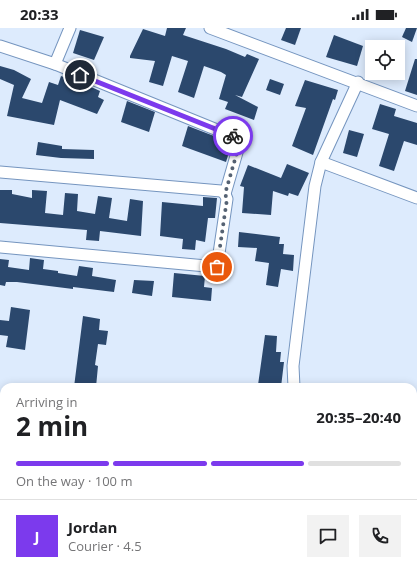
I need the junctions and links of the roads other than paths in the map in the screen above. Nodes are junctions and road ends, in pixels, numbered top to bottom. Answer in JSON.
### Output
{"nodes":[{"id":1,"x":70,"y":28,"type":"edge"},
{"id":2,"x":210,"y":28,"type":"edge"},
{"id":3,"x":0,"y":46,"type":"edge"},
{"id":4,"x":55,"y":64,"type":"junction"},
{"id":5,"x":358,"y":82,"type":"junction"},
{"id":6,"x":417,"y":106,"type":"edge"},
{"id":7,"x":321,"y":162,"type":"junction"},
{"id":8,"x":0,"y":172,"type":"edge"},
{"id":9,"x":225,"y":194,"type":"junction"},
{"id":10,"x":417,"y":198,"type":"edge"},
{"id":11,"x":0,"y":247,"type":"edge"},
{"id":12,"x":294,"y":383,"type":"edge"}],
"edges":[{"from":1,"to":4,"type":"street"},
{"from":2,"to":5,"type":"street"},
{"from":3,"to":4,"type":"street"},
{"from":4,"to":9,"type":"street"},
{"from":5,"to":6,"type":"street"},
{"from":5,"to":7,"type":"street"},
{"from":7,"to":10,"type":"street"},
{"from":7,"to":12,"type":"street"},
{"from":8,"to":9,"type":"street"},
{"from":9,"to":11,"type":"street"}]}
